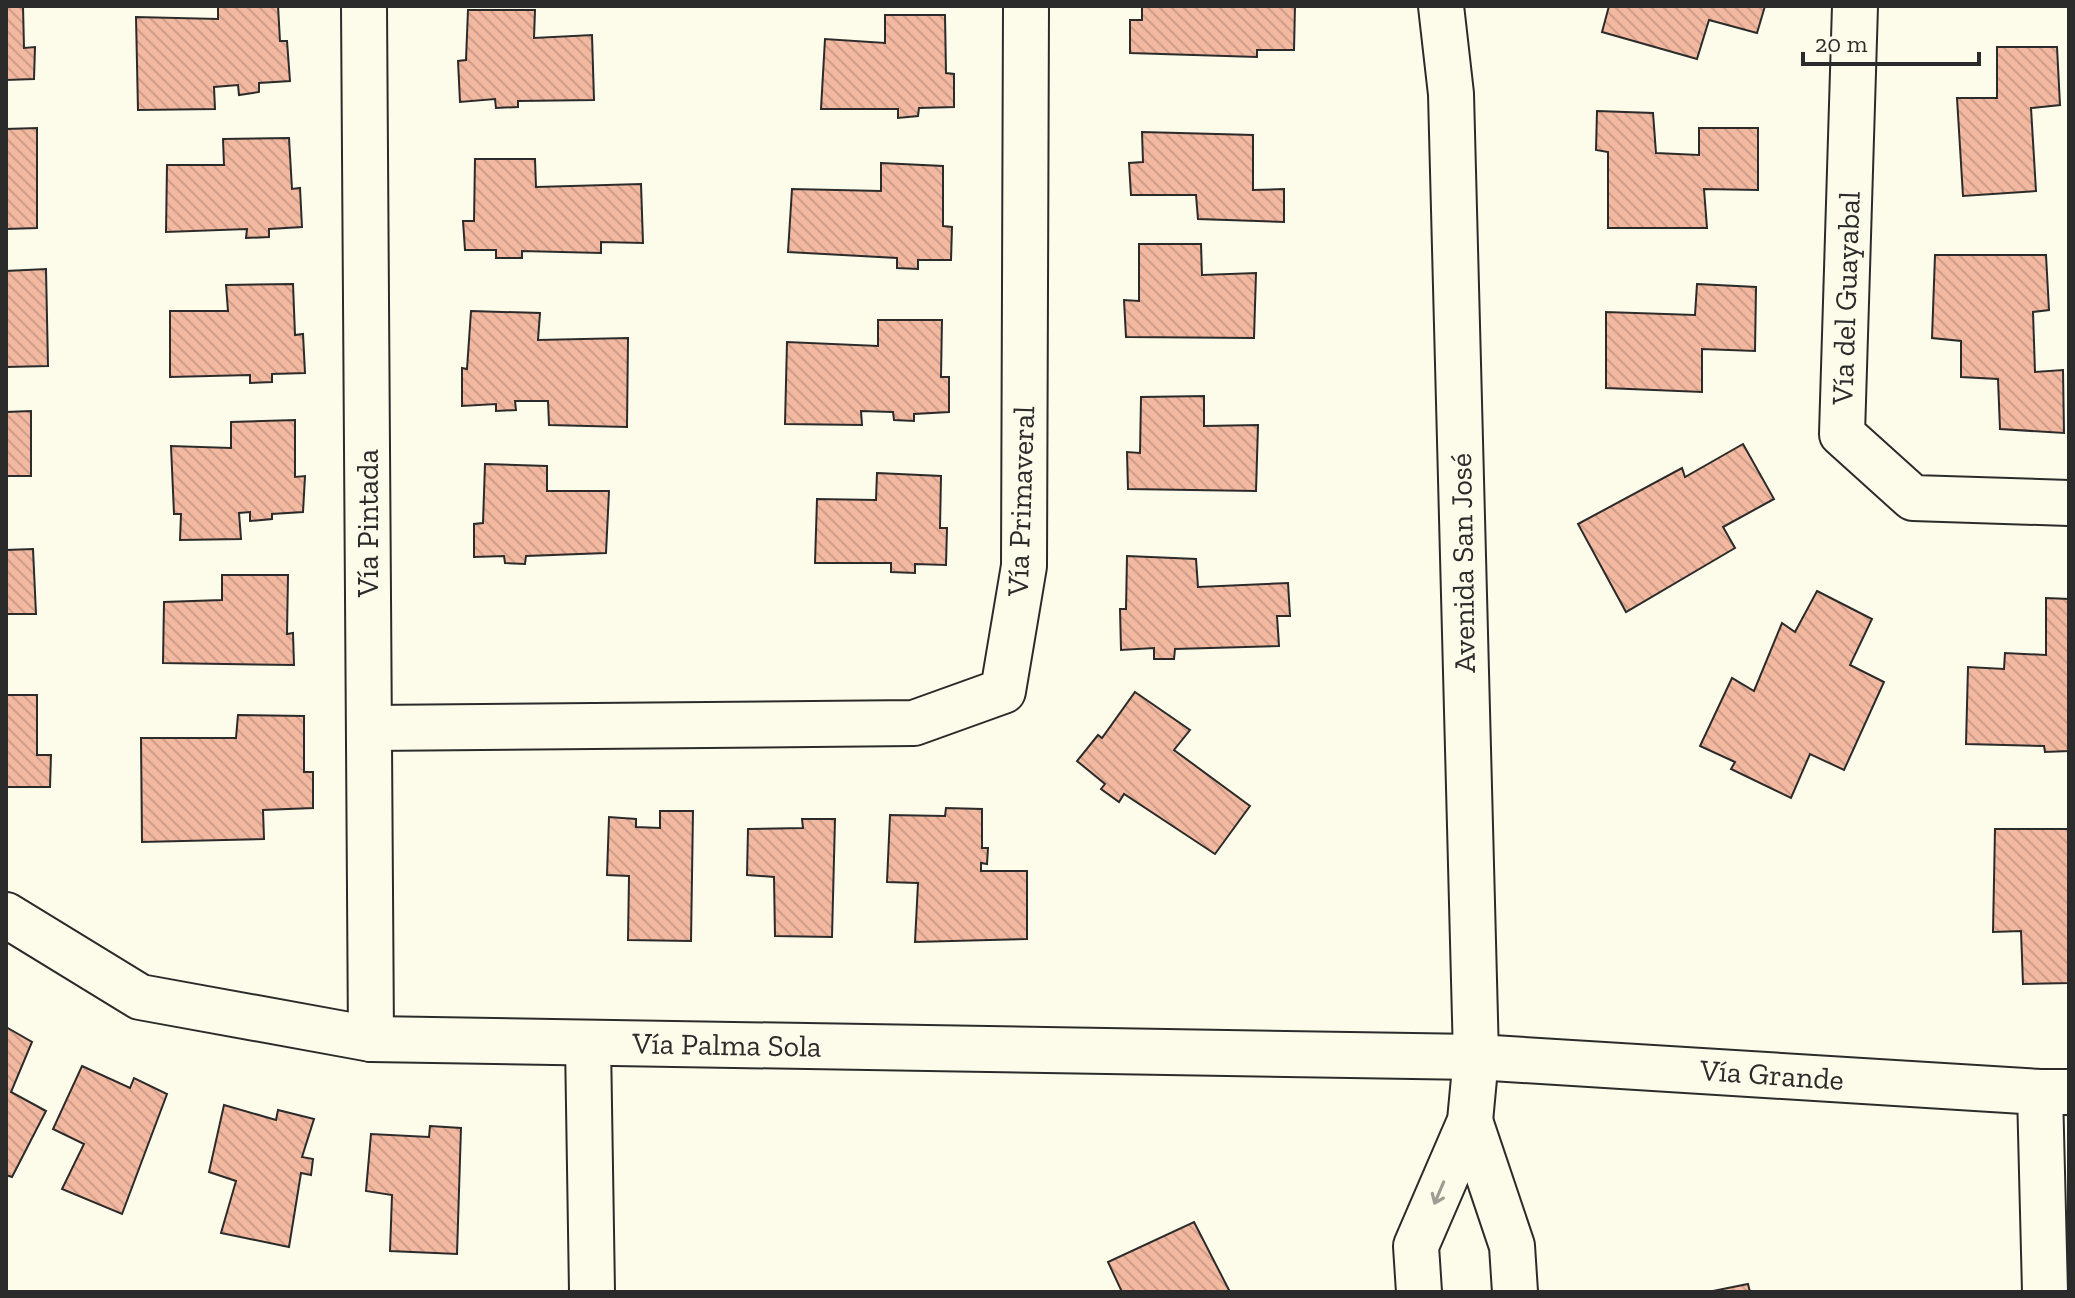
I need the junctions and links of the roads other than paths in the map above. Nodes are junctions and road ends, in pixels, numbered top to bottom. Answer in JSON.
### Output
{"nodes":[{"id":1,"x":364,"y":6,"type":"edge"},
{"id":2,"x":1026,"y":6,"type":"edge"},
{"id":3,"x":1441,"y":6,"type":"edge"},
{"id":4,"x":1855,"y":6,"type":"edge"},
{"id":5,"x":2069,"y":503,"type":"edge"},
{"id":6,"x":370,"y":728,"type":"junction"},
{"id":7,"x":6,"y":915,"type":"edge"},
{"id":8,"x":371,"y":1039,"type":"junction"},
{"id":9,"x":588,"y":1043,"type":"junction"},
{"id":10,"x":1476,"y":1057,"type":"junction"},
{"id":11,"x":2054,"y":1092,"type":"edge"},
{"id":12,"x":1470,"y":1121,"type":"junction"},
{"id":13,"x":592,"y":1292,"type":"edge"},
{"id":14,"x":1419,"y":1292,"type":"edge"},
{"id":15,"x":1515,"y":1292,"type":"edge"},
{"id":16,"x":2045,"y":1292,"type":"edge"}],
"edges":[{"from":1,"to":6,"type":"street","name":"Vía Pintada"},
{"from":2,"to":6,"type":"street","name":"Vía Primaveral"},
{"from":3,"to":10,"type":"street","name":"Avenida San José"},
{"from":4,"to":5,"type":"street","name":"Vía del Guayabal"},
{"from":6,"to":8,"type":"street","name":"Vía Pintada"},
{"from":7,"to":8,"type":"street","name":"Vía Palma Sola"},
{"from":8,"to":9,"type":"street","name":"Vía Palma Sola"},
{"from":9,"to":10,"type":"street","name":"Vía Palma Sola"},
{"from":9,"to":13,"type":"street"},
{"from":10,"to":11,"type":"street","name":"Vía Grande"},
{"from":10,"to":12,"type":"street","name":"Avenida San José"},
{"from":11,"to":16,"type":"street"},
{"from":12,"to":14,"type":"street","name":"Avenida San José","one_way":true},
{"from":12,"to":15,"type":"street","name":"Avenida San José"}]}
